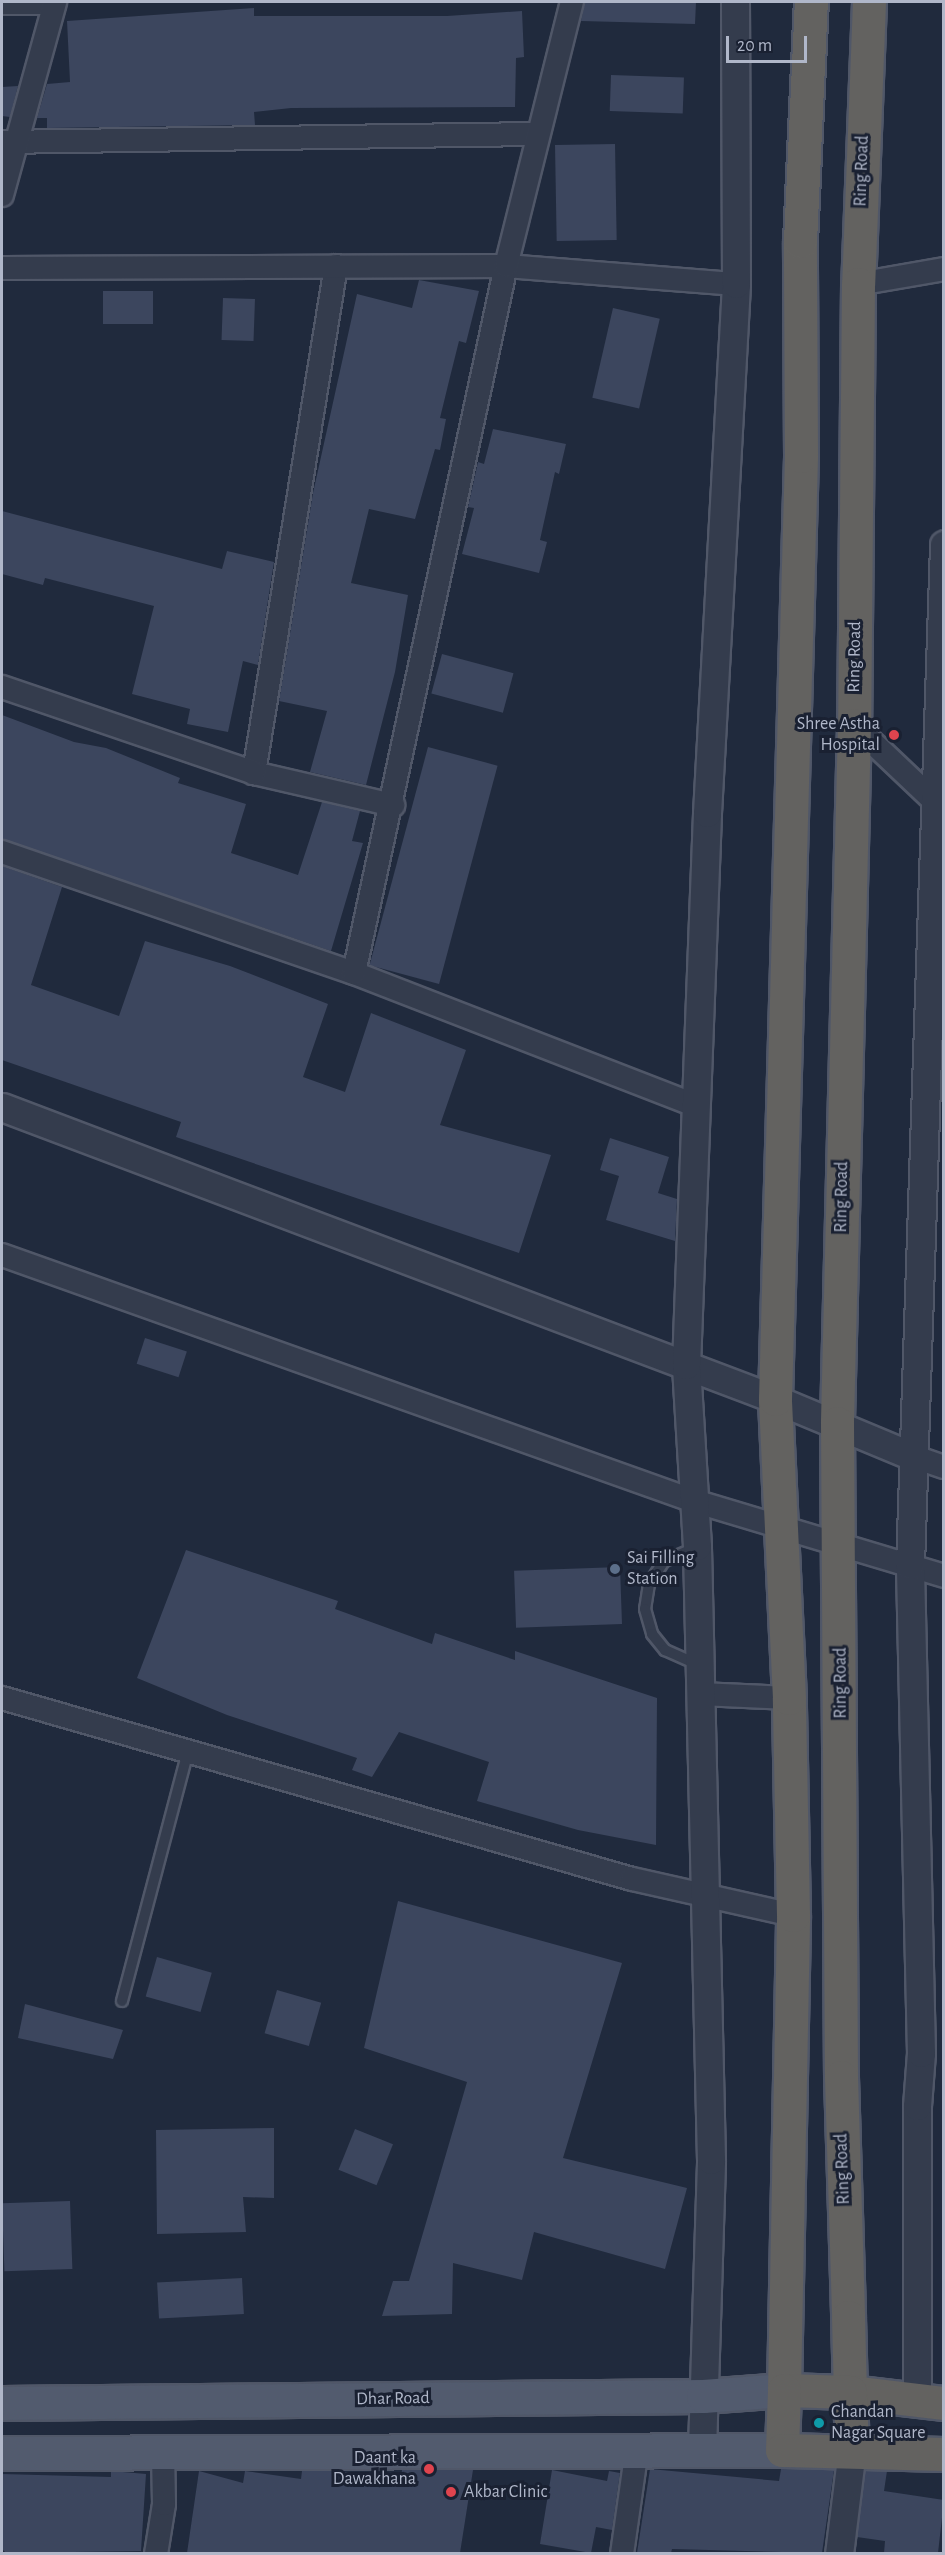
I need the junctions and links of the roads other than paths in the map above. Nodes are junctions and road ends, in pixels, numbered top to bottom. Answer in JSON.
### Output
{"nodes":[{"id":1,"x":53,"y":2,"type":"edge"},
{"id":2,"x":572,"y":2,"type":"edge"},
{"id":3,"x":735,"y":2,"type":"edge"},
{"id":4,"x":811,"y":2,"type":"edge"},
{"id":5,"x":869,"y":2,"type":"edge"},
{"id":6,"x":2,"y":3,"type":"edge"},
{"id":7,"x":536,"y":134,"type":"junction"},
{"id":8,"x":9,"y":142,"type":"edge"},
{"id":9,"x":2,"y":195,"type":"edge"},
{"id":10,"x":336,"y":266,"type":"junction"},
{"id":11,"x":506,"y":266,"type":"junction"},
{"id":12,"x":2,"y":268,"type":"edge"},
{"id":13,"x":944,"y":269,"type":"edge"},
{"id":14,"x":736,"y":284,"type":"junction"},
{"id":15,"x":858,"y":284,"type":"junction"},
{"id":16,"x":944,"y":545,"type":"edge"},
{"id":17,"x":2,"y":687,"type":"edge"},
{"id":18,"x":854,"y":725,"type":"junction"},
{"id":19,"x":254,"y":773,"type":"junction"},
{"id":20,"x":938,"y":800,"type":"edge"},
{"id":21,"x":393,"y":805,"type":"junction"},
{"id":22,"x":2,"y":852,"type":"edge"},
{"id":23,"x":354,"y":973,"type":"junction"},
{"id":24,"x":697,"y":1106,"type":"junction"},
{"id":25,"x":2,"y":1107,"type":"edge"},
{"id":26,"x":2,"y":1255,"type":"edge"},
{"id":27,"x":686,"y":1365,"type":"junction"},
{"id":28,"x":776,"y":1399,"type":"junction"},
{"id":29,"x":837,"y":1423,"type":"junction"},
{"id":30,"x":912,"y":1456,"type":"junction"},
{"id":31,"x":944,"y":1467,"type":"edge"},
{"id":32,"x":691,"y":1500,"type":"junction"},
{"id":33,"x":778,"y":1529,"type":"junction"},
{"id":34,"x":697,"y":1546,"type":"junction"},
{"id":35,"x":841,"y":1546,"type":"junction"},
{"id":36,"x":910,"y":1564,"type":"junction"},
{"id":37,"x":944,"y":1576,"type":"edge"},
{"id":38,"x":700,"y":1665,"type":"junction"},
{"id":39,"x":700,"y":1694,"type":"junction"},
{"id":40,"x":2,"y":1698,"type":"edge"},
{"id":41,"x":789,"y":1698,"type":"junction"},
{"id":42,"x":188,"y":1752,"type":"junction"},
{"id":43,"x":704,"y":1895,"type":"junction"},
{"id":44,"x":793,"y":1914,"type":"junction"},
{"id":45,"x":122,"y":2001,"type":"dead end"},
{"id":46,"x":784,"y":2390,"type":"junction"},
{"id":47,"x":850,"y":2392,"type":"junction"},
{"id":48,"x":703,"y":2396,"type":"junction"},
{"id":49,"x":930,"y":2402,"type":"edge"},
{"id":50,"x":2,"y":2403,"type":"edge"},
{"id":51,"x":637,"y":2449,"type":"junction"},
{"id":52,"x":702,"y":2449,"type":"junction"},
{"id":53,"x":782,"y":2450,"type":"junction"},
{"id":54,"x":852,"y":2450,"type":"junction"},
{"id":55,"x":163,"y":2452,"type":"junction"},
{"id":56,"x":2,"y":2453,"type":"edge"},
{"id":57,"x":944,"y":2454,"type":"edge"},
{"id":58,"x":156,"y":2553,"type":"edge"},
{"id":59,"x":622,"y":2553,"type":"edge"},
{"id":60,"x":838,"y":2553,"type":"edge"}],
"edges":[{"from":1,"to":6,"type":"street"},
{"from":1,"to":8,"type":"street"},
{"from":2,"to":7,"type":"street"},
{"from":3,"to":14,"type":"street"},
{"from":4,"to":28,"type":"highway"},
{"from":5,"to":15,"type":"highway","name":"Ring Road"},
{"from":7,"to":8,"type":"street"},
{"from":7,"to":11,"type":"street"},
{"from":8,"to":9,"type":"street"},
{"from":10,"to":11,"type":"street"},
{"from":10,"to":12,"type":"street"},
{"from":10,"to":19,"type":"street"},
{"from":11,"to":14,"type":"street"},
{"from":11,"to":21,"type":"street"},
{"from":13,"to":15,"type":"street"},
{"from":14,"to":24,"type":"street"},
{"from":15,"to":18,"type":"highway","name":"Ring Road"},
{"from":16,"to":20,"type":"street"},
{"from":17,"to":19,"type":"street"},
{"from":18,"to":20,"type":"street"},
{"from":18,"to":29,"type":"highway","name":"Ring Road"},
{"from":19,"to":21,"type":"street"},
{"from":20,"to":30,"type":"street"},
{"from":21,"to":23,"type":"street"},
{"from":22,"to":23,"type":"street"},
{"from":23,"to":24,"type":"street"},
{"from":24,"to":27,"type":"street"},
{"from":25,"to":27,"type":"street"},
{"from":26,"to":32,"type":"street"},
{"from":27,"to":28,"type":"street"},
{"from":27,"to":32,"type":"street"},
{"from":28,"to":29,"type":"street"},
{"from":28,"to":33,"type":"highway"},
{"from":29,"to":30,"type":"street"},
{"from":29,"to":35,"type":"highway","name":"Ring Road"},
{"from":30,"to":31,"type":"street"},
{"from":30,"to":36,"type":"street"},
{"from":32,"to":33,"type":"street"},
{"from":32,"to":34,"type":"street"},
{"from":33,"to":35,"type":"street"},
{"from":33,"to":41,"type":"highway"},
{"from":34,"to":38,"type":"street"},
{"from":34,"to":38,"type":"lane"},
{"from":35,"to":36,"type":"street"},
{"from":35,"to":47,"type":"highway","name":"Ring Road"},
{"from":36,"to":37,"type":"street"},
{"from":36,"to":49,"type":"street"},
{"from":38,"to":39,"type":"street"},
{"from":39,"to":41,"type":"street"},
{"from":39,"to":43,"type":"street"},
{"from":40,"to":42,"type":"street"},
{"from":41,"to":44,"type":"highway"},
{"from":42,"to":43,"type":"street"},
{"from":42,"to":45,"type":"lane"},
{"from":43,"to":44,"type":"street"},
{"from":43,"to":48,"type":"street"},
{"from":44,"to":46,"type":"highway"},
{"from":46,"to":47,"type":"highway"},
{"from":46,"to":48,"type":"main road","name":"Dhar Road"},
{"from":46,"to":53,"type":"highway"},
{"from":47,"to":49,"type":"highway"},
{"from":47,"to":54,"type":"highway","name":"Ring Road"},
{"from":48,"to":50,"type":"main road","name":"Dhar Road"},
{"from":48,"to":52,"type":"street"},
{"from":51,"to":52,"type":"main road"},
{"from":51,"to":55,"type":"main road"},
{"from":51,"to":59,"type":"street"},
{"from":52,"to":53,"type":"main road"},
{"from":53,"to":54,"type":"highway"},
{"from":54,"to":57,"type":"highway"},
{"from":54,"to":60,"type":"street"},
{"from":55,"to":56,"type":"main road"},
{"from":55,"to":58,"type":"street"}]}
